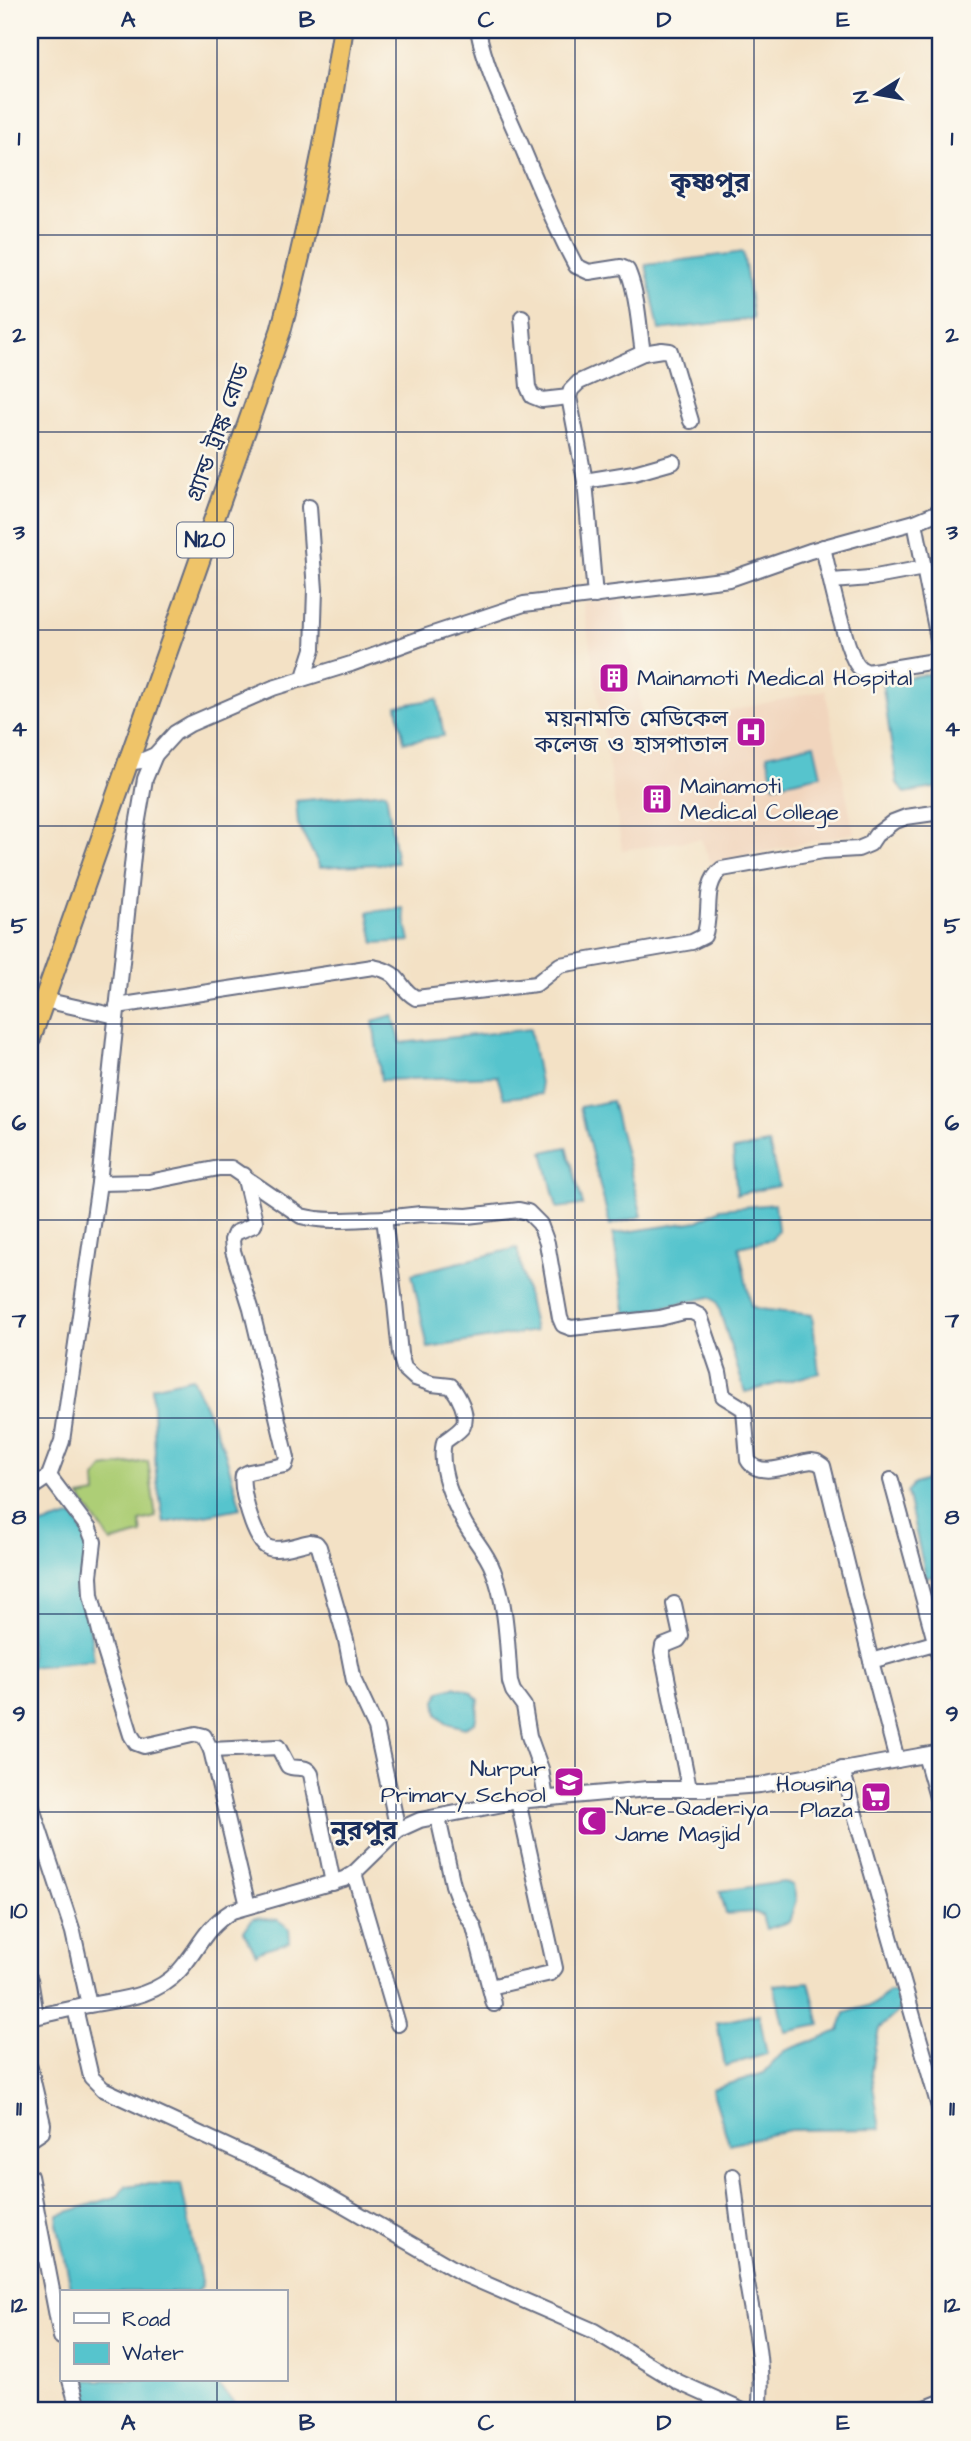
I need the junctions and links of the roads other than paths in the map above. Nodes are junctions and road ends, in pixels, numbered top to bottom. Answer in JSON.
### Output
{"nodes":[{"id":1,"x":343,"y":30,"type":"edge"},
{"id":2,"x":478,"y":30,"type":"edge"},
{"id":3,"x":522,"y":317,"type":"dead end"},
{"id":4,"x":643,"y":353,"type":"junction"},
{"id":5,"x":569,"y":397,"type":"junction"},
{"id":6,"x":691,"y":421,"type":"dead end"},
{"id":7,"x":673,"y":462,"type":"dead end"},
{"id":8,"x":585,"y":481,"type":"junction"},
{"id":9,"x":309,"y":507,"type":"dead end"},
{"id":10,"x":941,"y":511,"type":"edge"},
{"id":11,"x":915,"y":522,"type":"junction"},
{"id":12,"x":823,"y":547,"type":"junction"},
{"id":13,"x":924,"y":568,"type":"junction"},
{"id":14,"x":831,"y":582,"type":"junction"},
{"id":15,"x":595,"y":596,"type":"junction"},
{"id":16,"x":941,"y":654,"type":"edge"},
{"id":17,"x":941,"y":660,"type":"edge"},
{"id":18,"x":304,"y":677,"type":"junction"},
{"id":19,"x":155,"y":755,"type":"junction"},
{"id":20,"x":126,"y":763,"type":"junction"},
{"id":21,"x":941,"y":812,"type":"edge"},
{"id":22,"x":44,"y":1000,"type":"junction"},
{"id":23,"x":116,"y":1011,"type":"junction"},
{"id":24,"x":30,"y":1040,"type":"edge"},
{"id":25,"x":244,"y":1175,"type":"junction"},
{"id":26,"x":99,"y":1183,"type":"junction"},
{"id":27,"x":384,"y":1218,"type":"junction"},
{"id":28,"x":48,"y":1476,"type":"junction"},
{"id":29,"x":891,"y":1480,"type":"dead end"},
{"id":30,"x":30,"y":1489,"type":"edge"},
{"id":31,"x":674,"y":1604,"type":"dead end"},
{"id":32,"x":938,"y":1642,"type":"edge"},
{"id":33,"x":871,"y":1661,"type":"junction"},
{"id":34,"x":941,"y":1663,"type":"edge"},
{"id":35,"x":211,"y":1750,"type":"junction"},
{"id":36,"x":941,"y":1752,"type":"edge"},
{"id":37,"x":925,"y":1755,"type":"junction"},
{"id":38,"x":897,"y":1760,"type":"junction"},
{"id":39,"x":842,"y":1769,"type":"junction"},
{"id":40,"x":689,"y":1788,"type":"junction"},
{"id":41,"x":546,"y":1799,"type":"junction"},
{"id":42,"x":518,"y":1801,"type":"junction"},
{"id":43,"x":30,"y":1802,"type":"edge"},
{"id":44,"x":941,"y":1811,"type":"edge"},
{"id":45,"x":438,"y":1818,"type":"junction"},
{"id":46,"x":398,"y":1830,"type":"junction"},
{"id":47,"x":354,"y":1873,"type":"junction"},
{"id":48,"x":333,"y":1883,"type":"junction"},
{"id":49,"x":248,"y":1906,"type":"junction"},
{"id":50,"x":30,"y":1979,"type":"edge"},
{"id":51,"x":490,"y":1987,"type":"junction"},
{"id":52,"x":494,"y":2004,"type":"dead end"},
{"id":53,"x":82,"y":2007,"type":"junction"},
{"id":54,"x":33,"y":2017,"type":"edge"},
{"id":55,"x":398,"y":2024,"type":"dead end"},
{"id":56,"x":30,"y":2068,"type":"edge"},
{"id":57,"x":941,"y":2114,"type":"edge"},
{"id":58,"x":30,"y":2140,"type":"edge"},
{"id":59,"x":30,"y":2176,"type":"edge"},
{"id":60,"x":733,"y":2176,"type":"dead end"},
{"id":61,"x":60,"y":2332,"type":"edge"},
{"id":62,"x":71,"y":2382,"type":"edge"},
{"id":63,"x":941,"y":2402,"type":"edge"},
{"id":64,"x":79,"y":2411,"type":"edge"},
{"id":65,"x":743,"y":2411,"type":"edge"},
{"id":66,"x":758,"y":2411,"type":"edge"},
{"id":67,"x":918,"y":2411,"type":"edge"}],
"edges":[{"from":1,"to":20,"type":"highway","name":"গ্র্যান্ড ট্রাঙ্ক রোড","number":"N120"},
{"from":2,"to":4,"type":"street"},
{"from":3,"to":5,"type":"street"},
{"from":4,"to":5,"type":"street"},
{"from":4,"to":6,"type":"street"},
{"from":5,"to":8,"type":"street"},
{"from":7,"to":8,"type":"street"},
{"from":8,"to":15,"type":"street"},
{"from":9,"to":18,"type":"street"},
{"from":10,"to":11,"type":"street"},
{"from":11,"to":12,"type":"street"},
{"from":11,"to":13,"type":"street"},
{"from":12,"to":14,"type":"street"},
{"from":12,"to":15,"type":"street"},
{"from":13,"to":14,"type":"street"},
{"from":13,"to":16,"type":"street"},
{"from":14,"to":17,"type":"street"},
{"from":15,"to":18,"type":"street"},
{"from":18,"to":19,"type":"street"},
{"from":19,"to":20,"type":"street"},
{"from":19,"to":23,"type":"street"},
{"from":20,"to":22,"type":"highway","name":"গ্র্যান্ড ট্রাঙ্ক রোড","number":"N120"},
{"from":21,"to":23,"type":"street"},
{"from":22,"to":23,"type":"street"},
{"from":22,"to":24,"type":"highway","name":"গ্র্যান্ড ট্রাঙ্ক রোড","number":"N120"},
{"from":23,"to":26,"type":"street"},
{"from":25,"to":26,"type":"street"},
{"from":25,"to":27,"type":"street"},
{"from":25,"to":46,"type":"street"},
{"from":26,"to":28,"type":"street"},
{"from":27,"to":33,"type":"street"},
{"from":27,"to":41,"type":"street"},
{"from":28,"to":30,"type":"street"},
{"from":28,"to":35,"type":"street"},
{"from":29,"to":32,"type":"street"},
{"from":31,"to":40,"type":"street"},
{"from":32,"to":33,"type":"street"},
{"from":32,"to":34,"type":"street"},
{"from":33,"to":38,"type":"street"},
{"from":35,"to":48,"type":"street"},
{"from":35,"to":49,"type":"street"},
{"from":36,"to":37,"type":"street"},
{"from":37,"to":38,"type":"street"},
{"from":37,"to":44,"type":"street"},
{"from":38,"to":39,"type":"street"},
{"from":39,"to":40,"type":"street"},
{"from":39,"to":57,"type":"street"},
{"from":40,"to":41,"type":"street"},
{"from":41,"to":42,"type":"street"},
{"from":42,"to":45,"type":"street"},
{"from":42,"to":51,"type":"street"},
{"from":43,"to":53,"type":"street"},
{"from":45,"to":46,"type":"street"},
{"from":45,"to":51,"type":"street"},
{"from":46,"to":47,"type":"street"},
{"from":47,"to":48,"type":"street"},
{"from":47,"to":55,"type":"street"},
{"from":48,"to":49,"type":"street"},
{"from":49,"to":53,"type":"street"},
{"from":50,"to":54,"type":"street"},
{"from":51,"to":52,"type":"street"},
{"from":53,"to":54,"type":"street"},
{"from":53,"to":65,"type":"street"},
{"from":56,"to":58,"type":"street"},
{"from":59,"to":61,"type":"street"},
{"from":60,"to":66,"type":"street"},
{"from":62,"to":64,"type":"street"},
{"from":63,"to":67,"type":"street"}]}
